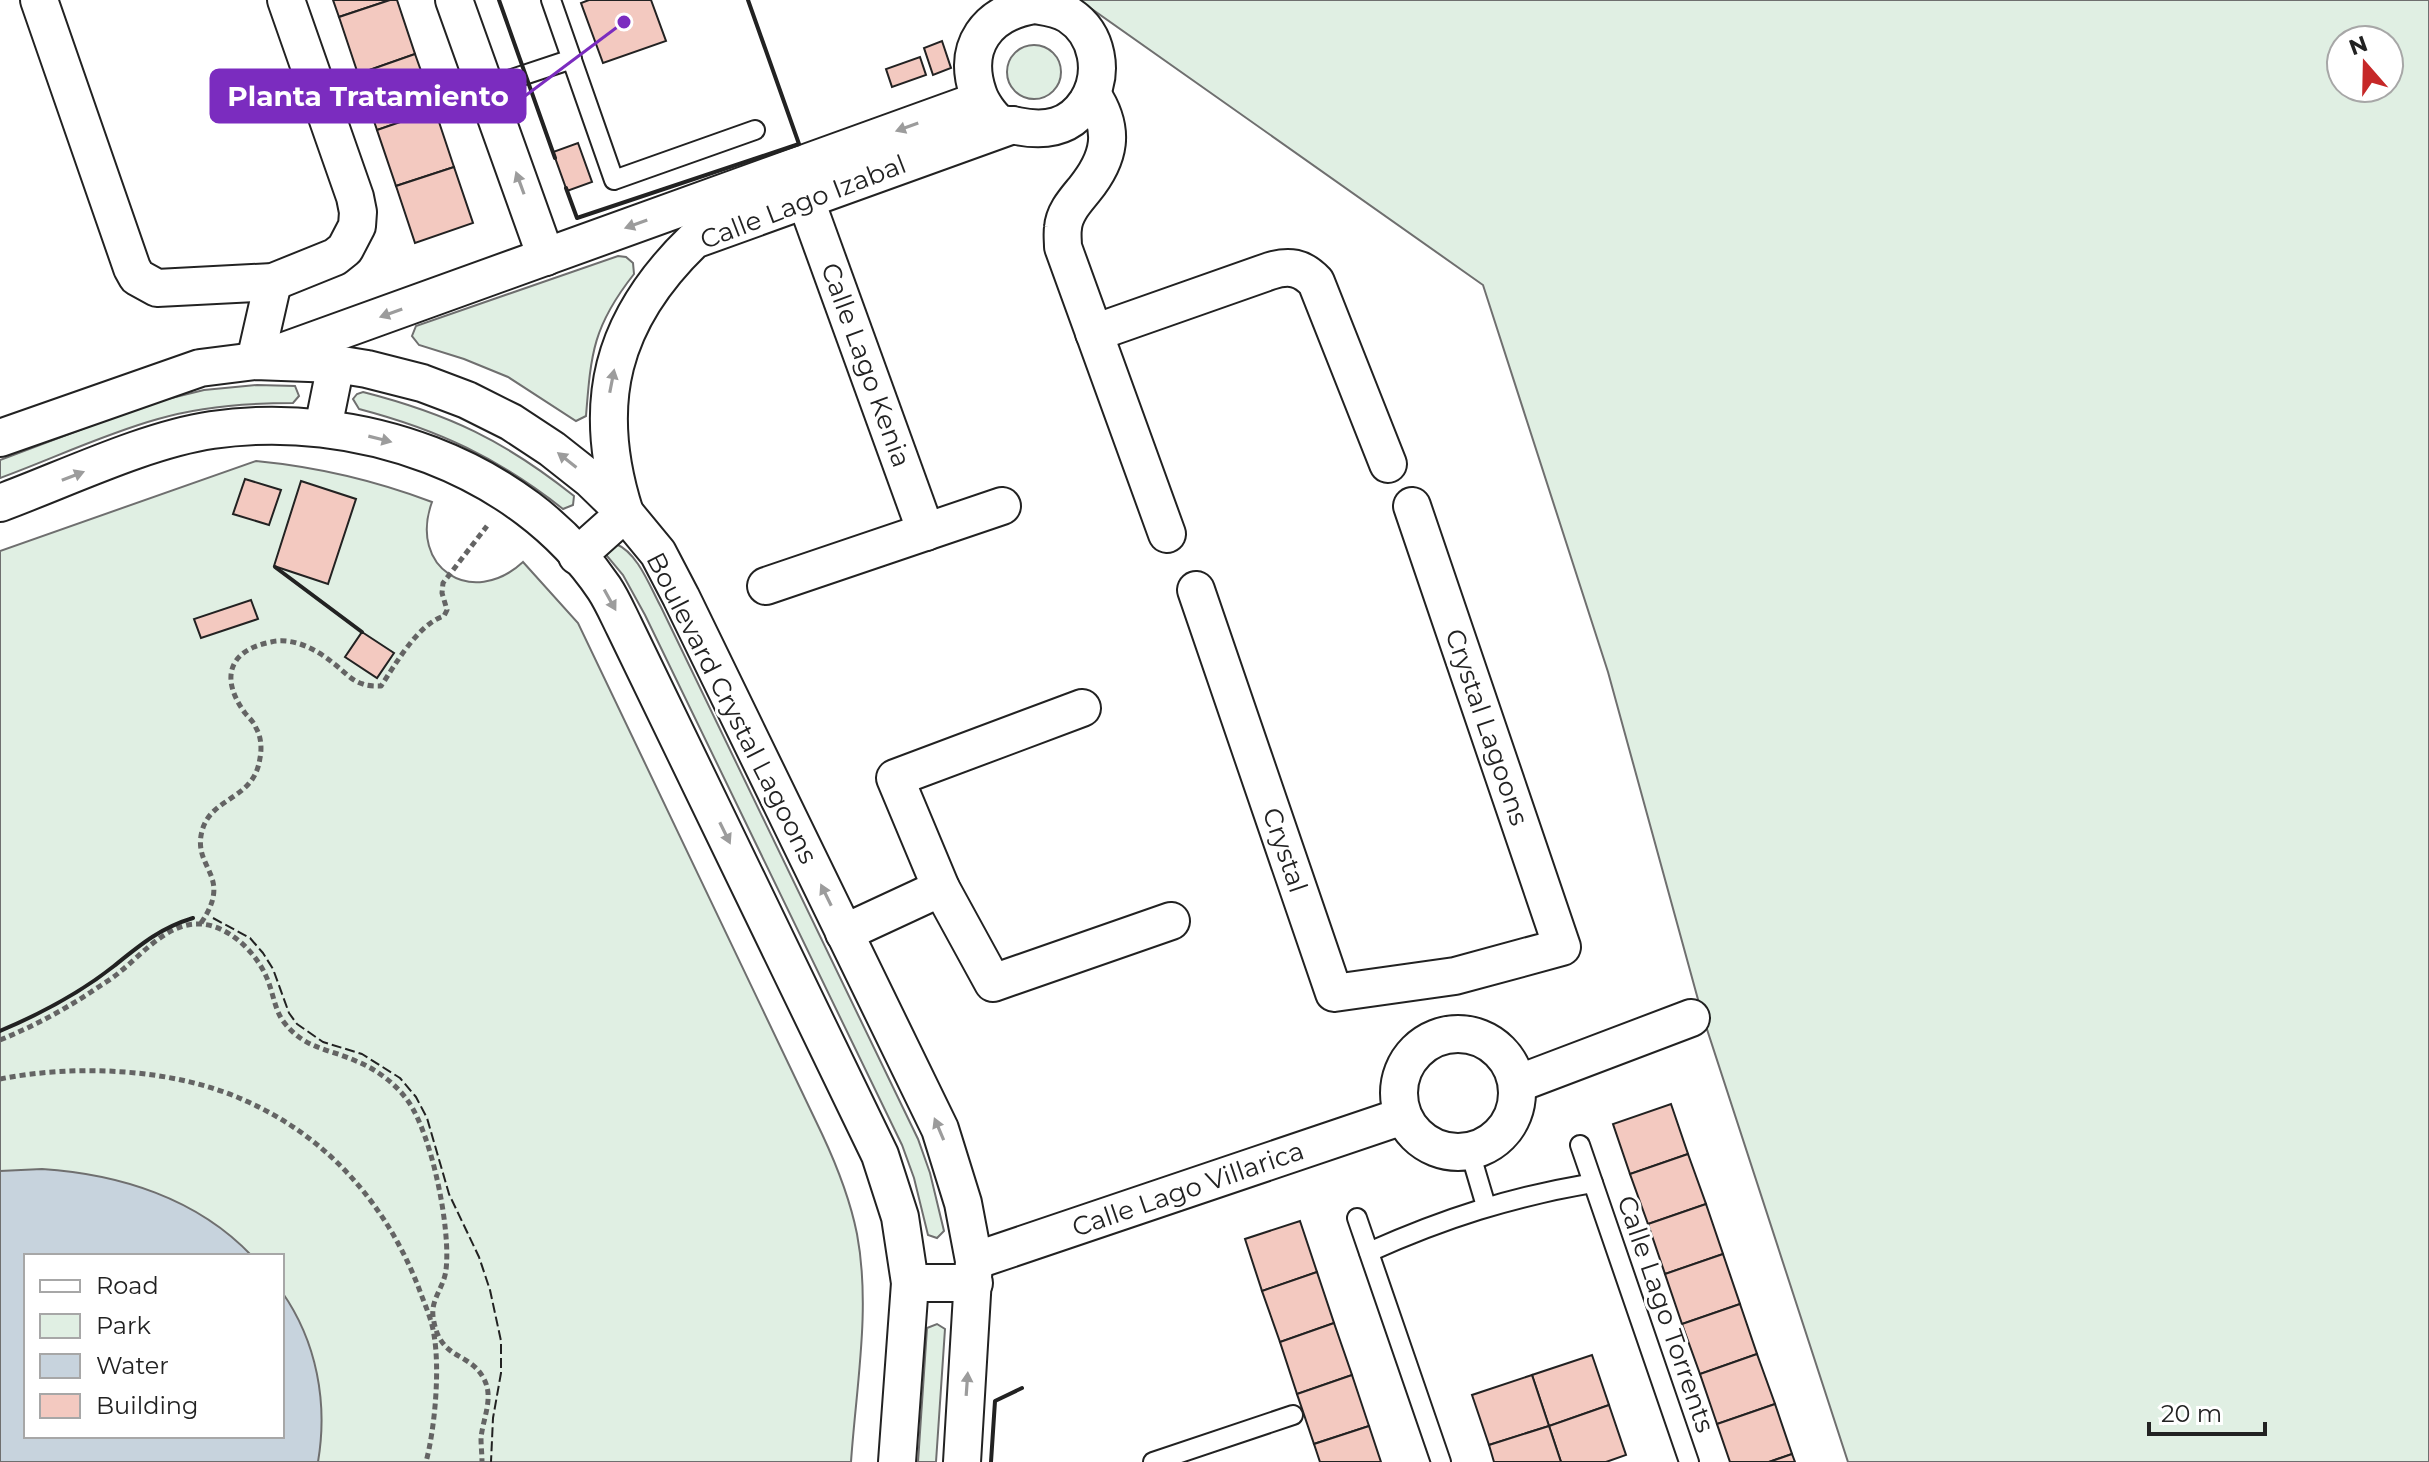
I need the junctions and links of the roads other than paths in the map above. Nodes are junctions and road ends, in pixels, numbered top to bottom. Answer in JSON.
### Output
{"nodes":[{"id":1,"x":39,"y":0,"type":"edge"},
{"id":2,"x":286,"y":0,"type":"edge"},
{"id":3,"x":454,"y":0,"type":"edge"},
{"id":4,"x":551,"y":0,"type":"edge"},
{"id":5,"x":572,"y":59,"type":"junction"},
{"id":6,"x":485,"y":88,"type":"junction"},
{"id":7,"x":1092,"y":94,"type":"junction"},
{"id":8,"x":980,"y":100,"type":"junction"},
{"id":9,"x":1013,"y":125,"type":"junction"},
{"id":10,"x":755,"y":130,"type":"dead end"},
{"id":11,"x":805,"y":198,"type":"junction"},
{"id":12,"x":688,"y":224,"type":"junction"},
{"id":13,"x":546,"y":257,"type":"junction"},
{"id":14,"x":273,"y":282,"type":"junction"},
{"id":15,"x":1094,"y":333,"type":"junction"},
{"id":16,"x":255,"y":361,"type":"junction"},
{"id":17,"x":336,"y":364,"type":"junction"},
{"id":18,"x":323,"y":428,"type":"junction"},
{"id":19,"x":0,"y":438,"type":"edge"},
{"id":20,"x":1388,"y":464,"type":"dead end"},
{"id":21,"x":0,"y":503,"type":"edge"},
{"id":22,"x":1002,"y":506,"type":"dead end"},
{"id":23,"x":1412,"y":506,"type":"dead end"},
{"id":24,"x":625,"y":513,"type":"junction"},
{"id":25,"x":926,"y":532,"type":"junction"},
{"id":26,"x":1167,"y":534,"type":"dead end"},
{"id":27,"x":577,"y":556,"type":"junction"},
{"id":28,"x":766,"y":586,"type":"dead end"},
{"id":29,"x":1196,"y":590,"type":"dead end"},
{"id":30,"x":1082,"y":708,"type":"dead end"},
{"id":31,"x":941,"y":888,"type":"junction"},
{"id":32,"x":1171,"y":921,"type":"dead end"},
{"id":33,"x":844,"y":933,"type":"junction"},
{"id":34,"x":1562,"y":947,"type":"joint"},
{"id":35,"x":1455,"y":976,"type":"junction"},
{"id":36,"x":1691,"y":1018,"type":"dead end"},
{"id":37,"x":1453,"y":1034,"type":"junction"},
{"id":38,"x":1517,"y":1084,"type":"junction"},
{"id":39,"x":1403,"y":1116,"type":"junction"},
{"id":40,"x":1580,"y":1145,"type":"dead end"},
{"id":41,"x":1470,"y":1152,"type":"junction"},
{"id":42,"x":1593,"y":1183,"type":"junction"},
{"id":43,"x":1486,"y":1206,"type":"junction"},
{"id":44,"x":1357,"y":1218,"type":"dead end"},
{"id":45,"x":1369,"y":1252,"type":"junction"},
{"id":46,"x":974,"y":1272,"type":"junction"},
{"id":47,"x":910,"y":1283,"type":"junction"},
{"id":48,"x":1293,"y":1415,"type":"dead end"},
{"id":49,"x":897,"y":1462,"type":"edge"},
{"id":50,"x":962,"y":1462,"type":"edge"},
{"id":51,"x":1153,"y":1462,"type":"edge"},
{"id":52,"x":1441,"y":1462,"type":"edge"},
{"id":53,"x":1689,"y":1462,"type":"edge"}],
"edges":[{"from":1,"to":14,"type":"street"},
{"from":2,"to":14,"type":"street"},
{"from":3,"to":6,"type":"street"},
{"from":4,"to":5,"type":"lane"},
{"from":5,"to":6,"type":"lane"},
{"from":5,"to":10,"type":"lane"},
{"from":13,"to":6,"type":"street","one_way":true},
{"from":7,"to":8,"type":"street"},
{"from":7,"to":9,"type":"street"},
{"from":7,"to":15,"type":"street"},
{"from":8,"to":9,"type":"street"},
{"from":8,"to":12,"type":"street","name":"Calle Lago Izabal","one_way":true},
{"from":9,"to":11,"type":"street","name":"Calle Lago Izabal"},
{"from":11,"to":12,"type":"street","name":"Calle Lago Izabal"},
{"from":11,"to":25,"type":"street","name":"Calle Lago Kenia"},
{"from":12,"to":13,"type":"street","name":"Calle Lago Izabal","one_way":true},
{"from":24,"to":12,"type":"street","name":"Calle Lago Izabal","one_way":true},
{"from":13,"to":16,"type":"street","name":"Calle Lago Izabal","one_way":true},
{"from":14,"to":16,"type":"street"},
{"from":15,"to":20,"type":"street"},
{"from":15,"to":26,"type":"street"},
{"from":16,"to":17,"type":"street","name":"Boulevard Crystal Lagoons"},
{"from":16,"to":19,"type":"street","name":"Boulevard Crystal Lagoons"},
{"from":17,"to":18,"type":"street"},
{"from":24,"to":17,"type":"street","name":"Boulevard Crystal Lagoons","one_way":true},
{"from":21,"to":18,"type":"street","one_way":true},
{"from":18,"to":27,"type":"street","one_way":true},
{"from":22,"to":25,"type":"street"},
{"from":23,"to":34,"type":"street","name":"Crystal Lagoons"},
{"from":24,"to":27,"type":"street"},
{"from":33,"to":24,"type":"street","name":"Boulevard Crystal Lagoons","one_way":true},
{"from":25,"to":28,"type":"street"},
{"from":27,"to":47,"type":"street","one_way":true},
{"from":29,"to":35,"type":"street","name":"Crystal"},
{"from":30,"to":31,"type":"street"},
{"from":31,"to":32,"type":"street"},
{"from":31,"to":33,"type":"street"},
{"from":46,"to":33,"type":"street","name":"Boulevard Crystal Lagoons","one_way":true},
{"from":34,"to":35,"type":"street","name":"Crystal"},
{"from":35,"to":37,"type":"street"},
{"from":36,"to":38,"type":"street"},
{"from":37,"to":38,"type":"street"},
{"from":37,"to":39,"type":"street"},
{"from":38,"to":41,"type":"street"},
{"from":39,"to":41,"type":"street"},
{"from":39,"to":46,"type":"street","name":"Calle Lago Villarica"},
{"from":40,"to":42,"type":"lane","name":"Calle Lago Torrents"},
{"from":41,"to":43,"type":"lane"},
{"from":42,"to":43,"type":"lane","name":"Calle Lago Torrents"},
{"from":42,"to":53,"type":"lane","name":"Calle Lago Torrents"},
{"from":43,"to":45,"type":"lane","name":"Calle Lago Torrents"},
{"from":44,"to":45,"type":"lane"},
{"from":45,"to":52,"type":"lane"},
{"from":46,"to":47,"type":"street","name":"Calle Lago Villarica"},
{"from":50,"to":46,"type":"street","name":"Boulevard Crystal Lagoons","one_way":true},
{"from":47,"to":49,"type":"street"},
{"from":48,"to":51,"type":"lane"}]}
